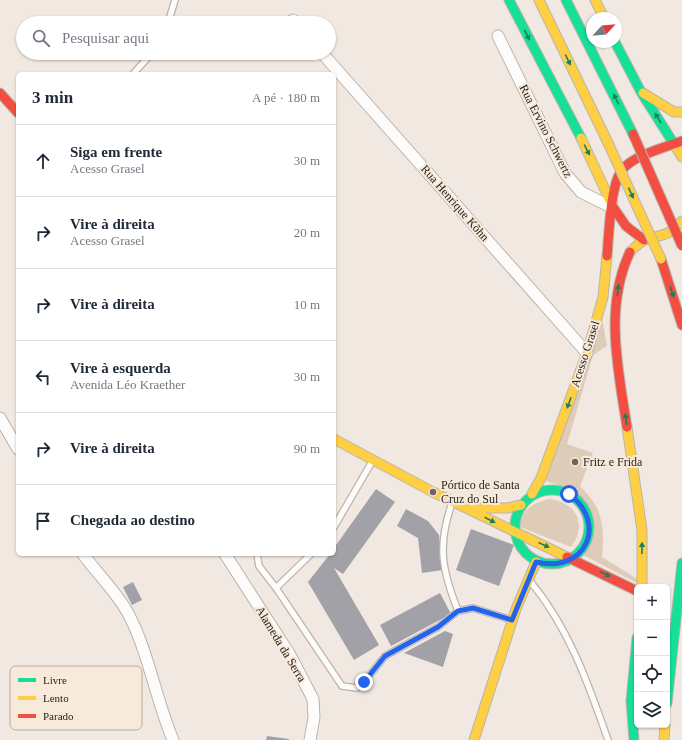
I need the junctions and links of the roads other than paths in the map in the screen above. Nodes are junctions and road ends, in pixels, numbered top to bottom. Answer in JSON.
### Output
{"nodes":[{"id":1,"x":175,"y":0,"type":"edge"},
{"id":2,"x":510,"y":0,"type":"edge"},
{"id":3,"x":539,"y":0,"type":"edge"},
{"id":4,"x":566,"y":0,"type":"edge"},
{"id":5,"x":595,"y":0,"type":"edge"},
{"id":6,"x":601,"y":12,"type":"edge"},
{"id":7,"x":170,"y":16,"type":"edge"},
{"id":8,"x":498,"y":36,"type":"dead end"},
{"id":9,"x":618,"y":48,"type":"edge"},
{"id":10,"x":146,"y":60,"type":"edge"},
{"id":11,"x":328,"y":60,"type":"edge"},
{"id":12,"x":135,"y":72,"type":"edge"},
{"id":13,"x":641,"y":92,"type":"junction"},
{"id":14,"x":0,"y":93,"type":"edge"},
{"id":15,"x":16,"y":111,"type":"edge"},
{"id":16,"x":682,"y":112,"type":"edge"},
{"id":17,"x":678,"y":142,"type":"edge"},
{"id":18,"x":682,"y":157,"type":"edge"},
{"id":19,"x":613,"y":207,"type":"junction"},
{"id":20,"x":682,"y":221,"type":"edge"},
{"id":21,"x":644,"y":240,"type":"junction"},
{"id":22,"x":682,"y":246,"type":"edge"},
{"id":23,"x":682,"y":325,"type":"edge"},
{"id":24,"x":587,"y":353,"type":"junction"},
{"id":25,"x":0,"y":418,"type":"edge"},
{"id":26,"x":14,"y":436,"type":"edge"},
{"id":27,"x":336,"y":440,"type":"edge"},
{"id":28,"x":373,"y":460,"type":"junction"},
{"id":29,"x":532,"y":494,"type":"junction"},
{"id":30,"x":453,"y":501,"type":"junction"},
{"id":31,"x":521,"y":505,"type":"junction"},
{"id":32,"x":466,"y":508,"type":"junction"},
{"id":33,"x":336,"y":524,"type":"edge"},
{"id":34,"x":514,"y":532,"type":"junction"},
{"id":35,"x":85,"y":556,"type":"edge"},
{"id":36,"x":227,"y":556,"type":"edge"},
{"id":37,"x":257,"y":556,"type":"edge"},
{"id":38,"x":308,"y":556,"type":"edge"},
{"id":39,"x":573,"y":558,"type":"junction"},
{"id":40,"x":536,"y":562,"type":"junction"},
{"id":41,"x":682,"y":563,"type":"edge"},
{"id":42,"x":528,"y":579,"type":"junction"},
{"id":43,"x":642,"y":584,"type":"edge"},
{"id":44,"x":276,"y":588,"type":"junction"},
{"id":45,"x":634,"y":589,"type":"edge"},
{"id":46,"x":458,"y":611,"type":"junction"},
{"id":47,"x":512,"y":620,"type":"junction"},
{"id":48,"x":635,"y":656,"type":"edge"},
{"id":49,"x":668,"y":692,"type":"edge"},
{"id":50,"x":666,"y":728,"type":"edge"},
{"id":51,"x":173,"y":740,"type":"edge"},
{"id":52,"x":310,"y":740,"type":"edge"},
{"id":53,"x":474,"y":740,"type":"edge"},
{"id":54,"x":608,"y":740,"type":"edge"},
{"id":55,"x":634,"y":740,"type":"edge"},
{"id":56,"x":664,"y":740,"type":"edge"}],
"edges":[{"from":1,"to":7,"type":"lane"},
{"from":2,"to":19,"type":"main road","one_way":true},
{"from":3,"to":23,"type":"main road","one_way":true,"bridge":true},
{"from":22,"to":4,"type":"main road","one_way":true,"bridge":true},
{"from":5,"to":6,"type":"main road"},
{"from":8,"to":19,"type":"street","name":"Rua Ervino Schwertz"},
{"from":9,"to":13,"type":"main road"},
{"from":10,"to":12,"type":"lane"},
{"from":11,"to":24,"type":"street","name":"Rua Henrique Kõhn"},
{"from":13,"to":16,"type":"main road"},
{"from":17,"to":13,"type":"main road","one_way":true},
{"from":14,"to":15,"type":"main road"},
{"from":17,"to":18,"type":"main road"},
{"from":17,"to":19,"type":"main road","name":"Acesso Grasel"},
{"from":19,"to":21,"type":"main road"},
{"from":19,"to":24,"type":"main road","name":"Acesso Grasel"},
{"from":20,"to":21,"type":"main road"},
{"from":43,"to":21,"type":"main road","one_way":true},
{"from":24,"to":29,"type":"main road","name":"Acesso Grasel","one_way":true},
{"from":25,"to":26,"type":"street"},
{"from":27,"to":28,"type":"main road"},
{"from":28,"to":30,"type":"main road"},
{"from":28,"to":33,"type":"lane"},
{"from":29,"to":31,"type":"main road","name":"Acesso Grasel"},
{"from":29,"to":39,"type":"main road"},
{"from":30,"to":32,"type":"main road"},
{"from":30,"to":46,"type":"lane"},
{"from":31,"to":32,"type":"main road"},
{"from":31,"to":34,"type":"main road","name":"Acesso Grasel"},
{"from":32,"to":34,"type":"main road","one_way":true},
{"from":34,"to":39,"type":"main road","one_way":true},
{"from":34,"to":40,"type":"main road"},
{"from":35,"to":51,"type":"street"},
{"from":36,"to":52,"type":"street","name":"Alameda da Serra"},
{"from":37,"to":44,"type":"lane"},
{"from":38,"to":44,"type":"lane"},
{"from":39,"to":40,"type":"main road"},
{"from":39,"to":45,"type":"main road","one_way":true},
{"from":40,"to":42,"type":"main road"},
{"from":41,"to":49,"type":"main road"},
{"from":42,"to":47,"type":"main road"},
{"from":42,"to":54,"type":"lane"},
{"from":44,"to":46,"type":"lane"},
{"from":46,"to":47,"type":"lane"},
{"from":47,"to":53,"type":"main road"},
{"from":48,"to":55,"type":"main road"},
{"from":50,"to":56,"type":"main road"}]}
